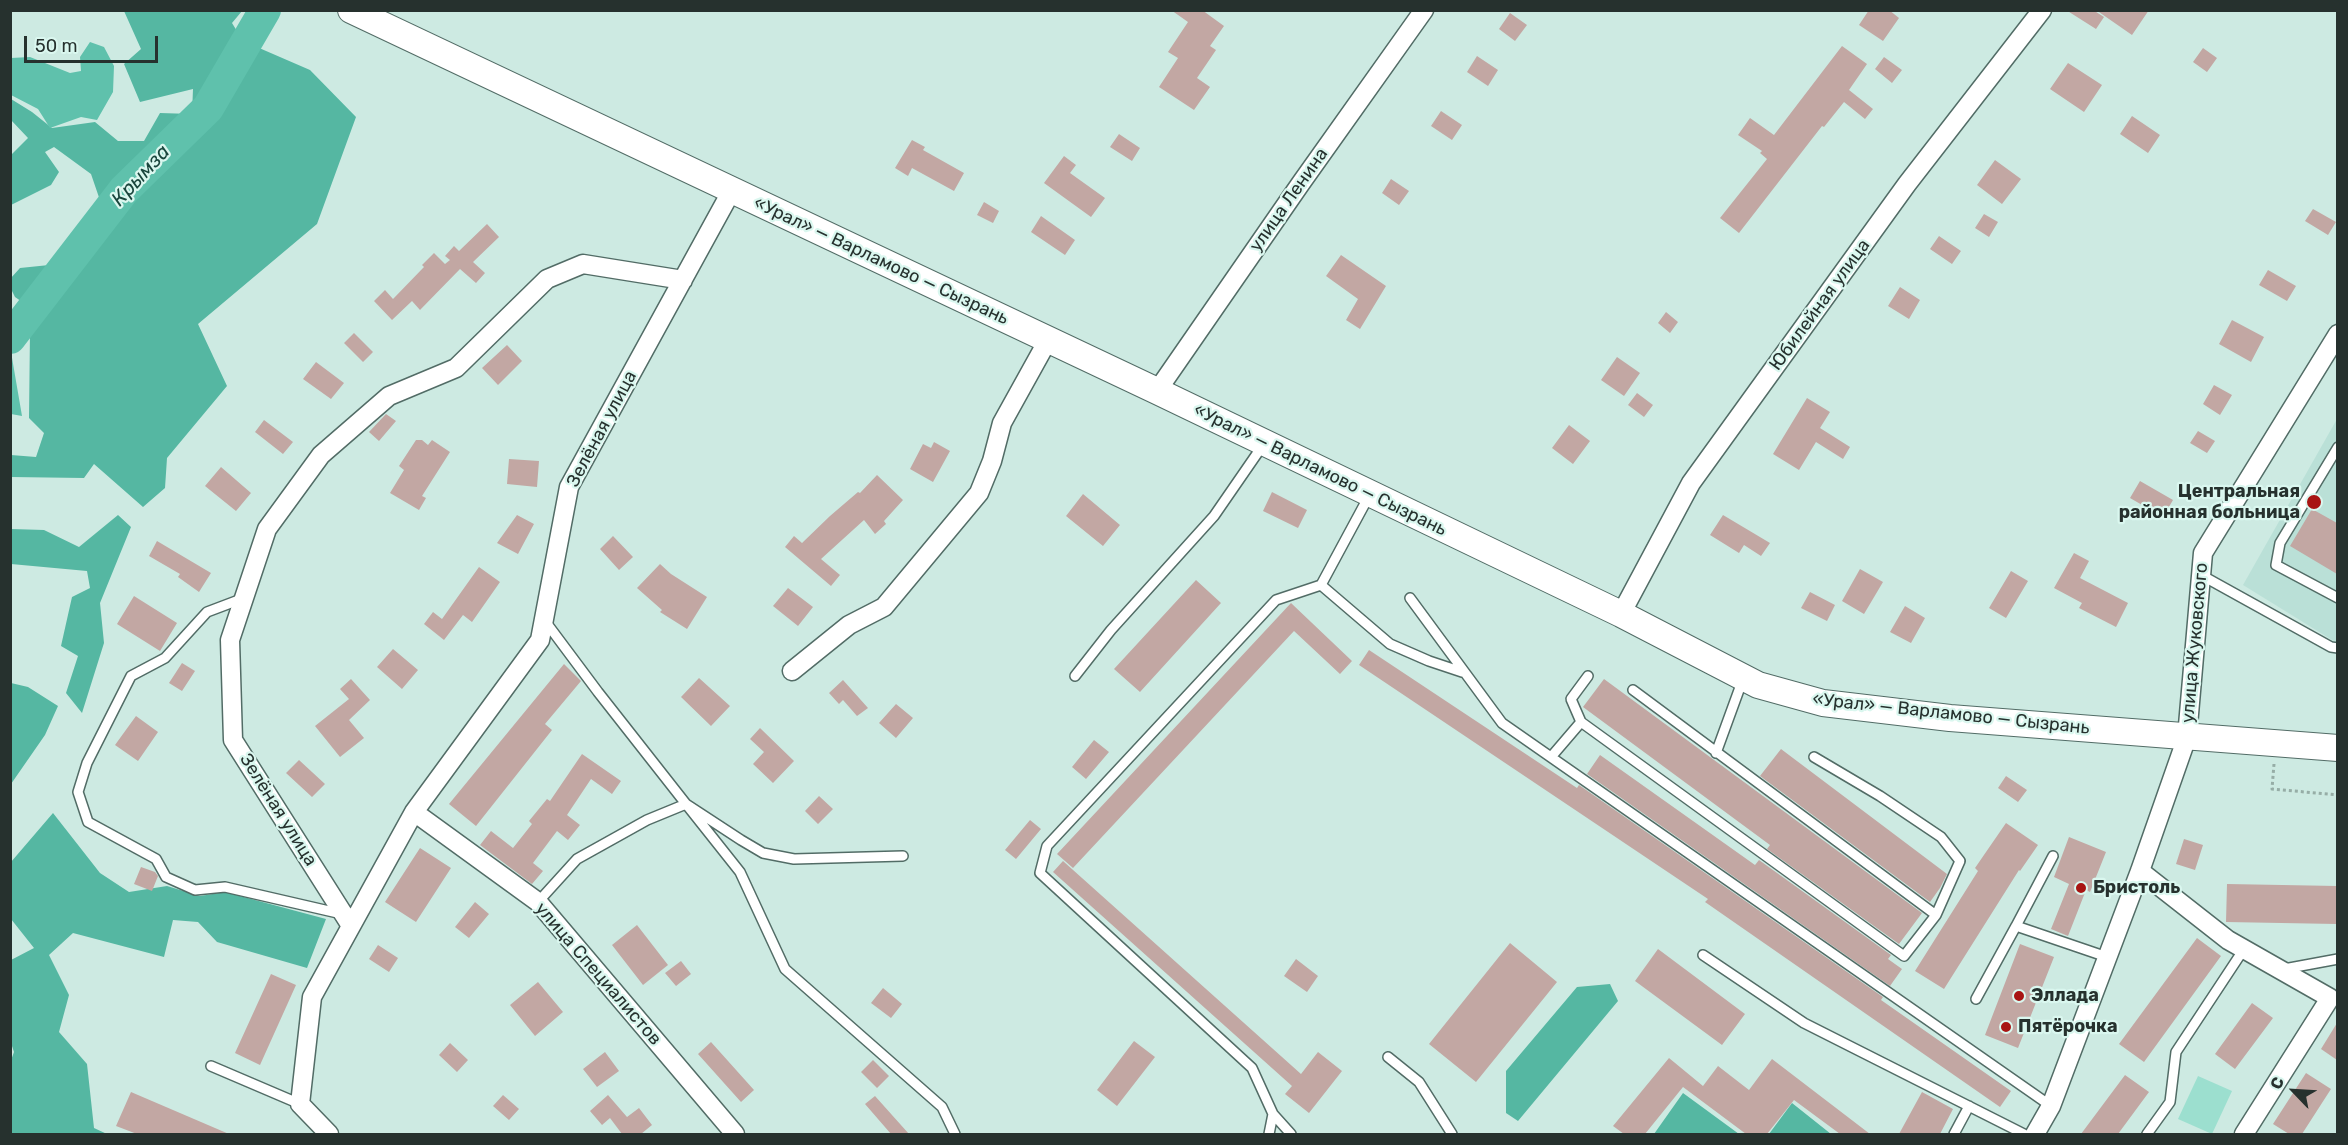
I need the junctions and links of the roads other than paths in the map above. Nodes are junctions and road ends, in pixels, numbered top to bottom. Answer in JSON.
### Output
{"nodes":[{"id":1,"x":351,"y":10,"type":"edge"},
{"id":2,"x":1424,"y":10,"type":"edge"},
{"id":3,"x":2042,"y":10,"type":"edge"},
{"id":4,"x":732,"y":190,"type":"junction"},
{"id":5,"x":682,"y":280,"type":"junction"},
{"id":6,"x":2337,"y":334,"type":"edge"},
{"id":7,"x":1048,"y":340,"type":"junction"},
{"id":8,"x":1157,"y":391,"type":"junction"},
{"id":9,"x":1265,"y":443,"type":"junction"},
{"id":10,"x":2336,"y":454,"type":"edge"},
{"id":11,"x":1371,"y":494,"type":"junction"},
{"id":12,"x":2201,"y":575,"type":"junction"},
{"id":13,"x":1321,"y":585,"type":"junction"},
{"id":14,"x":244,"y":598,"type":"junction"},
{"id":15,"x":1410,"y":598,"type":"dead end"},
{"id":16,"x":2337,"y":598,"type":"edge"},
{"id":17,"x":1621,"y":614,"type":"junction"},
{"id":18,"x":544,"y":619,"type":"junction"},
{"id":19,"x":2337,"y":648,"type":"edge"},
{"id":20,"x":792,"y":671,"type":"dead end"},
{"id":21,"x":1462,"y":672,"type":"junction"},
{"id":22,"x":1075,"y":676,"type":"dead end"},
{"id":23,"x":1588,"y":676,"type":"dead end"},
{"id":24,"x":1743,"y":678,"type":"junction"},
{"id":25,"x":1633,"y":690,"type":"dead end"},
{"id":26,"x":1581,"y":722,"type":"junction"},
{"id":27,"x":2187,"y":737,"type":"junction"},
{"id":28,"x":2337,"y":748,"type":"edge"},
{"id":29,"x":1716,"y":753,"type":"junction"},
{"id":30,"x":1551,"y":757,"type":"junction"},
{"id":31,"x":1814,"y":757,"type":"dead end"},
{"id":32,"x":686,"y":804,"type":"junction"},
{"id":33,"x":414,"y":812,"type":"junction"},
{"id":34,"x":903,"y":856,"type":"dead end"},
{"id":35,"x":2053,"y":856,"type":"dead end"},
{"id":36,"x":2140,"y":871,"type":"junction"},
{"id":37,"x":538,"y":902,"type":"junction"},
{"id":38,"x":1936,"y":915,"type":"junction"},
{"id":39,"x":348,"y":920,"type":"junction"},
{"id":40,"x":2016,"y":926,"type":"junction"},
{"id":41,"x":2244,"y":949,"type":"junction"},
{"id":42,"x":1703,"y":955,"type":"dead end"},
{"id":43,"x":2107,"y":957,"type":"junction"},
{"id":44,"x":2337,"y":959,"type":"edge"},
{"id":45,"x":2280,"y":970,"type":"junction"},
{"id":46,"x":1976,"y":999,"type":"dead end"},
{"id":47,"x":1388,"y":1057,"type":"dead end"},
{"id":48,"x":211,"y":1066,"type":"dead end"},
{"id":49,"x":300,"y":1104,"type":"junction"},
{"id":50,"x":1969,"y":1106,"type":"junction"},
{"id":51,"x":2051,"y":1106,"type":"junction"},
{"id":52,"x":1273,"y":1114,"type":"junction"},
{"id":53,"x":321,"y":1131,"type":"edge"},
{"id":54,"x":735,"y":1134,"type":"edge"},
{"id":55,"x":955,"y":1134,"type":"edge"},
{"id":56,"x":1269,"y":1134,"type":"edge"},
{"id":57,"x":1291,"y":1134,"type":"edge"},
{"id":58,"x":1452,"y":1134,"type":"edge"},
{"id":59,"x":1954,"y":1134,"type":"edge"},
{"id":60,"x":2024,"y":1134,"type":"edge"},
{"id":61,"x":2035,"y":1134,"type":"edge"},
{"id":62,"x":2147,"y":1134,"type":"edge"},
{"id":63,"x":2244,"y":1134,"type":"edge"}],
"edges":[{"from":1,"to":4,"type":"main road","name":"«Урал» — Варламово — Сызрань"},
{"from":2,"to":8,"type":"street","name":"улица Ленина"},
{"from":3,"to":17,"type":"street","name":"Юбилейная улица"},
{"from":4,"to":5,"type":"street","name":"Зелёная улица"},
{"from":4,"to":7,"type":"main road","name":"«Урал» — Варламово — Сызрань"},
{"from":5,"to":14,"type":"street","name":"Зелёная улица"},
{"from":5,"to":18,"type":"street","name":"Зелёная улица"},
{"from":6,"to":12,"type":"street","name":"улица Жуковского"},
{"from":7,"to":8,"type":"main road","name":"«Урал» — Варламово — Сызрань"},
{"from":7,"to":20,"type":"street"},
{"from":8,"to":9,"type":"main road","name":"«Урал» — Варламово — Сызрань"},
{"from":9,"to":11,"type":"main road","name":"«Урал» — Варламово — Сызрань"},
{"from":9,"to":22,"type":"lane"},
{"from":10,"to":16,"type":"lane"},
{"from":11,"to":13,"type":"lane"},
{"from":11,"to":17,"type":"main road","name":"«Урал» — Варламово — Сызрань"},
{"from":12,"to":19,"type":"lane"},
{"from":12,"to":27,"type":"street","name":"улица Жуковского"},
{"from":13,"to":21,"type":"lane"},
{"from":13,"to":52,"type":"lane"},
{"from":14,"to":39,"type":"street","name":"Зелёная улица"},
{"from":14,"to":39,"type":"lane"},
{"from":15,"to":21,"type":"lane"},
{"from":17,"to":24,"type":"main road","name":"«Урал» — Варламово — Сызрань"},
{"from":18,"to":32,"type":"lane"},
{"from":18,"to":33,"type":"street","name":"Зелёная улица"},
{"from":21,"to":30,"type":"lane"},
{"from":23,"to":26,"type":"lane"},
{"from":24,"to":27,"type":"main road","name":"«Урал» — Варламово — Сызрань"},
{"from":24,"to":29,"type":"lane"},
{"from":25,"to":29,"type":"lane"},
{"from":26,"to":30,"type":"lane"},
{"from":26,"to":38,"type":"lane"},
{"from":27,"to":28,"type":"main road","name":"«Урал» — Варламово — Сызрань"},
{"from":27,"to":36,"type":"street","name":"улица Жуковского"},
{"from":29,"to":38,"type":"lane"},
{"from":30,"to":51,"type":"lane"},
{"from":31,"to":38,"type":"lane"},
{"from":32,"to":34,"type":"lane"},
{"from":32,"to":37,"type":"lane"},
{"from":32,"to":55,"type":"lane"},
{"from":33,"to":37,"type":"street","name":"улица Специалистов"},
{"from":33,"to":39,"type":"street","name":"Зелёная улица"},
{"from":35,"to":40,"type":"lane"},
{"from":36,"to":41,"type":"street"},
{"from":36,"to":43,"type":"street","name":"улица Жуковского"},
{"from":37,"to":54,"type":"street","name":"улица Специалистов"},
{"from":39,"to":49,"type":"street","name":"Зелёная улица"},
{"from":40,"to":43,"type":"lane"},
{"from":40,"to":46,"type":"lane"},
{"from":41,"to":45,"type":"street"},
{"from":41,"to":62,"type":"lane"},
{"from":42,"to":50,"type":"lane"},
{"from":43,"to":51,"type":"street","name":"улица Жуковского"},
{"from":44,"to":45,"type":"lane"},
{"from":45,"to":63,"type":"street"},
{"from":47,"to":58,"type":"lane"},
{"from":48,"to":49,"type":"lane"},
{"from":49,"to":53,"type":"street"},
{"from":50,"to":59,"type":"lane"},
{"from":50,"to":60,"type":"lane"},
{"from":51,"to":61,"type":"street","name":"улица Жуковского"},
{"from":52,"to":56,"type":"lane"},
{"from":52,"to":57,"type":"lane"}]}
